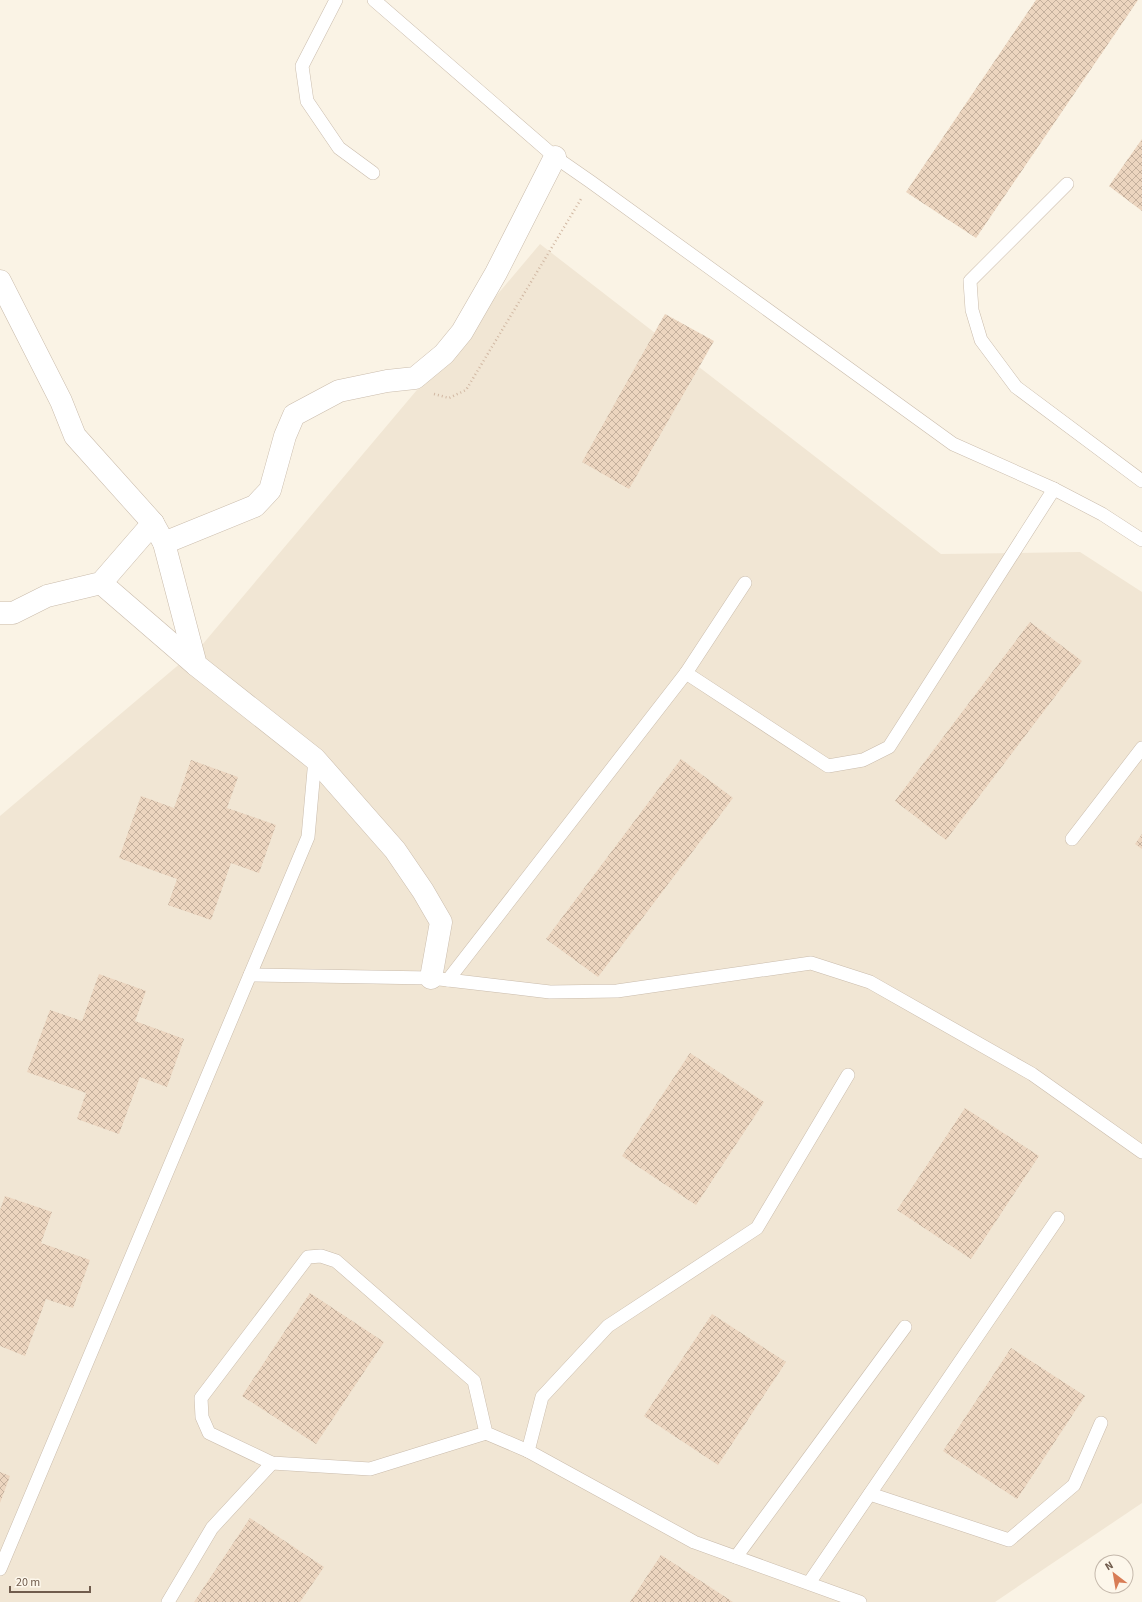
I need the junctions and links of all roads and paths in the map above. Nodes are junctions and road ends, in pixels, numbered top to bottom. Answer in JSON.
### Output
{"nodes":[{"id":1,"x":336,"y":0,"type":"edge"},
{"id":2,"x":374,"y":0,"type":"edge"},
{"id":3,"x":555,"y":157,"type":"junction"},
{"id":4,"x":373,"y":174,"type":"dead end"},
{"id":5,"x":591,"y":182,"type":"junction"},
{"id":6,"x":1067,"y":184,"type":"dead end"},
{"id":7,"x":0,"y":281,"type":"edge"},
{"id":8,"x":415,"y":378,"type":"junction"},
{"id":9,"x":1142,"y":481,"type":"edge"},
{"id":10,"x":1054,"y":489,"type":"junction"},
{"id":11,"x":153,"y":523,"type":"junction"},
{"id":12,"x":1142,"y":540,"type":"edge"},
{"id":13,"x":164,"y":543,"type":"junction"},
{"id":14,"x":101,"y":582,"type":"junction"},
{"id":15,"x":745,"y":583,"type":"dead end"},
{"id":16,"x":0,"y":613,"type":"edge"},
{"id":17,"x":196,"y":665,"type":"junction"},
{"id":18,"x":686,"y":674,"type":"junction"},
{"id":19,"x":1142,"y":748,"type":"edge"},
{"id":20,"x":315,"y":759,"type":"junction"},
{"id":21,"x":1072,"y":839,"type":"dead end"},
{"id":22,"x":250,"y":975,"type":"junction"},
{"id":23,"x":439,"y":979,"type":"junction"},
{"id":24,"x":848,"y":1075,"type":"dead end"},
{"id":25,"x":1142,"y":1152,"type":"edge"},
{"id":26,"x":1058,"y":1218,"type":"dead end"},
{"id":27,"x":905,"y":1327,"type":"dead end"},
{"id":28,"x":1101,"y":1423,"type":"dead end"},
{"id":29,"x":486,"y":1433,"type":"junction"},
{"id":30,"x":528,"y":1451,"type":"junction"},
{"id":31,"x":272,"y":1463,"type":"junction"},
{"id":32,"x":870,"y":1494,"type":"junction"},
{"id":33,"x":736,"y":1557,"type":"junction"},
{"id":34,"x":0,"y":1569,"type":"edge"},
{"id":35,"x":809,"y":1583,"type":"junction"},
{"id":36,"x":168,"y":1602,"type":"edge"},
{"id":37,"x":860,"y":1602,"type":"edge"}],
"edges":[{"from":1,"to":4,"type":"lane"},
{"from":2,"to":3,"type":"lane"},
{"from":3,"to":5,"type":"lane"},
{"from":3,"to":8,"type":"street"},
{"from":5,"to":8,"type":"path"},
{"from":5,"to":10,"type":"lane"},
{"from":6,"to":9,"type":"lane"},
{"from":7,"to":11,"type":"street"},
{"from":8,"to":13,"type":"street"},
{"from":10,"to":12,"type":"lane"},
{"from":10,"to":18,"type":"lane"},
{"from":11,"to":13,"type":"street"},
{"from":11,"to":14,"type":"street"},
{"from":13,"to":17,"type":"street"},
{"from":14,"to":16,"type":"street"},
{"from":14,"to":17,"type":"street"},
{"from":15,"to":18,"type":"lane"},
{"from":17,"to":20,"type":"street"},
{"from":18,"to":23,"type":"lane"},
{"from":19,"to":21,"type":"lane"},
{"from":20,"to":22,"type":"lane"},
{"from":20,"to":23,"type":"street"},
{"from":22,"to":23,"type":"lane"},
{"from":22,"to":34,"type":"lane"},
{"from":23,"to":25,"type":"lane"},
{"from":24,"to":30,"type":"lane"},
{"from":26,"to":32,"type":"lane"},
{"from":27,"to":33,"type":"lane"},
{"from":28,"to":32,"type":"lane"},
{"from":29,"to":30,"type":"lane"},
{"from":29,"to":31,"type":"lane"},
{"from":29,"to":31,"type":"lane"},
{"from":30,"to":33,"type":"lane"},
{"from":31,"to":36,"type":"lane"},
{"from":32,"to":35,"type":"lane"},
{"from":33,"to":35,"type":"lane"},
{"from":35,"to":37,"type":"lane"}]}
